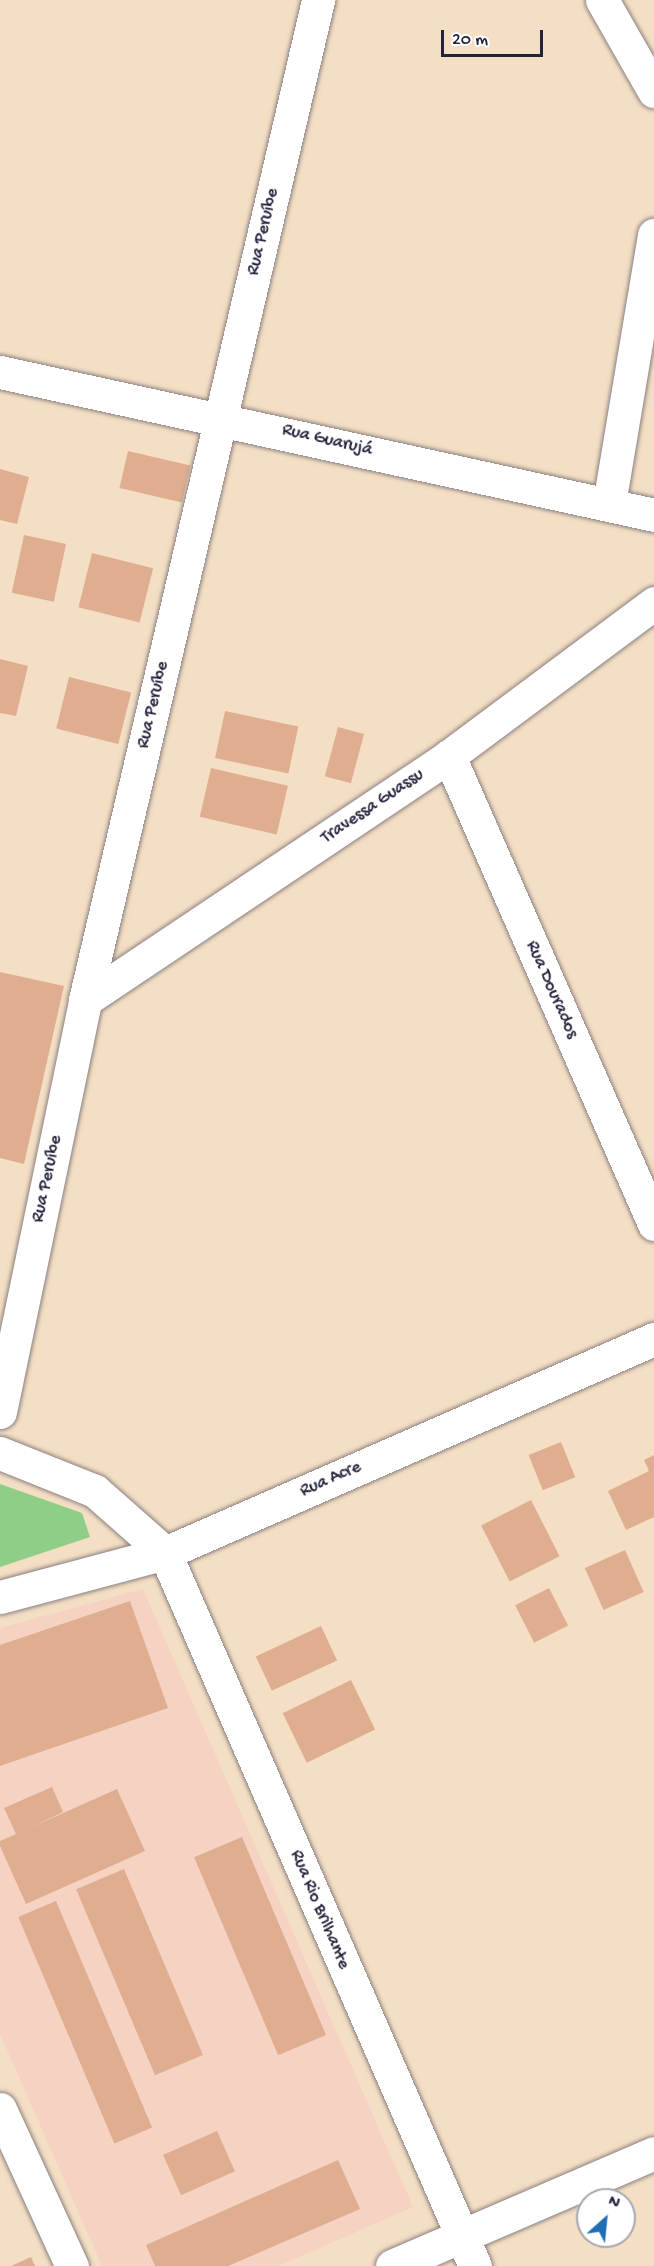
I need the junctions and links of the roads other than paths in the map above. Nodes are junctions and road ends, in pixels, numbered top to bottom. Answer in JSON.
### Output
{"nodes":[{"id":1,"x":318,"y":0,"type":"edge"},
{"id":2,"x":603,"y":0,"type":"edge"},
{"id":3,"x":654,"y":91,"type":"edge"},
{"id":4,"x":654,"y":235,"type":"edge"},
{"id":5,"x":0,"y":372,"type":"edge"},
{"id":6,"x":221,"y":418,"type":"junction"},
{"id":7,"x":609,"y":504,"type":"junction"},
{"id":8,"x":654,"y":515,"type":"edge"},
{"id":9,"x":654,"y":603,"type":"edge"},
{"id":10,"x":449,"y":756,"type":"junction"},
{"id":11,"x":85,"y":999,"type":"junction"},
{"id":12,"x":654,"y":1224,"type":"edge"},
{"id":13,"x":654,"y":1339,"type":"edge"},
{"id":14,"x":0,"y":1412,"type":"edge"},
{"id":15,"x":0,"y":1453,"type":"edge"},
{"id":16,"x":165,"y":1553,"type":"junction"},
{"id":17,"x":0,"y":1598,"type":"edge"},
{"id":18,"x":0,"y":2109,"type":"edge"},
{"id":19,"x":654,"y":2153,"type":"edge"},
{"id":20,"x":461,"y":2237,"type":"junction"},
{"id":21,"x":72,"y":2266,"type":"edge"},
{"id":22,"x":392,"y":2266,"type":"edge"},
{"id":23,"x":475,"y":2266,"type":"edge"}],
"edges":[{"from":1,"to":6,"type":"street","name":"Rua Peruíbe"},
{"from":2,"to":3,"type":"street"},
{"from":4,"to":7,"type":"street"},
{"from":5,"to":6,"type":"street","name":"Rua Guarujá"},
{"from":6,"to":7,"type":"street","name":"Rua Guarujá"},
{"from":6,"to":11,"type":"street","name":"Rua Peruíbe"},
{"from":7,"to":8,"type":"street","name":"Rua Guarujá"},
{"from":9,"to":10,"type":"street","name":"Travessa Guassu"},
{"from":10,"to":11,"type":"street","name":"Travessa Guassu"},
{"from":10,"to":12,"type":"street","name":"Rua Dourados"},
{"from":11,"to":14,"type":"street","name":"Rua Peruíbe"},
{"from":13,"to":16,"type":"street","name":"Rua Acre"},
{"from":15,"to":16,"type":"street"},
{"from":16,"to":17,"type":"street","name":"Rua Acre"},
{"from":16,"to":20,"type":"street","name":"Rua Rio Brilhante"},
{"from":18,"to":21,"type":"street"},
{"from":19,"to":20,"type":"street"},
{"from":20,"to":22,"type":"street"},
{"from":20,"to":23,"type":"street","name":"Rua Rio Brilhante"}]}
